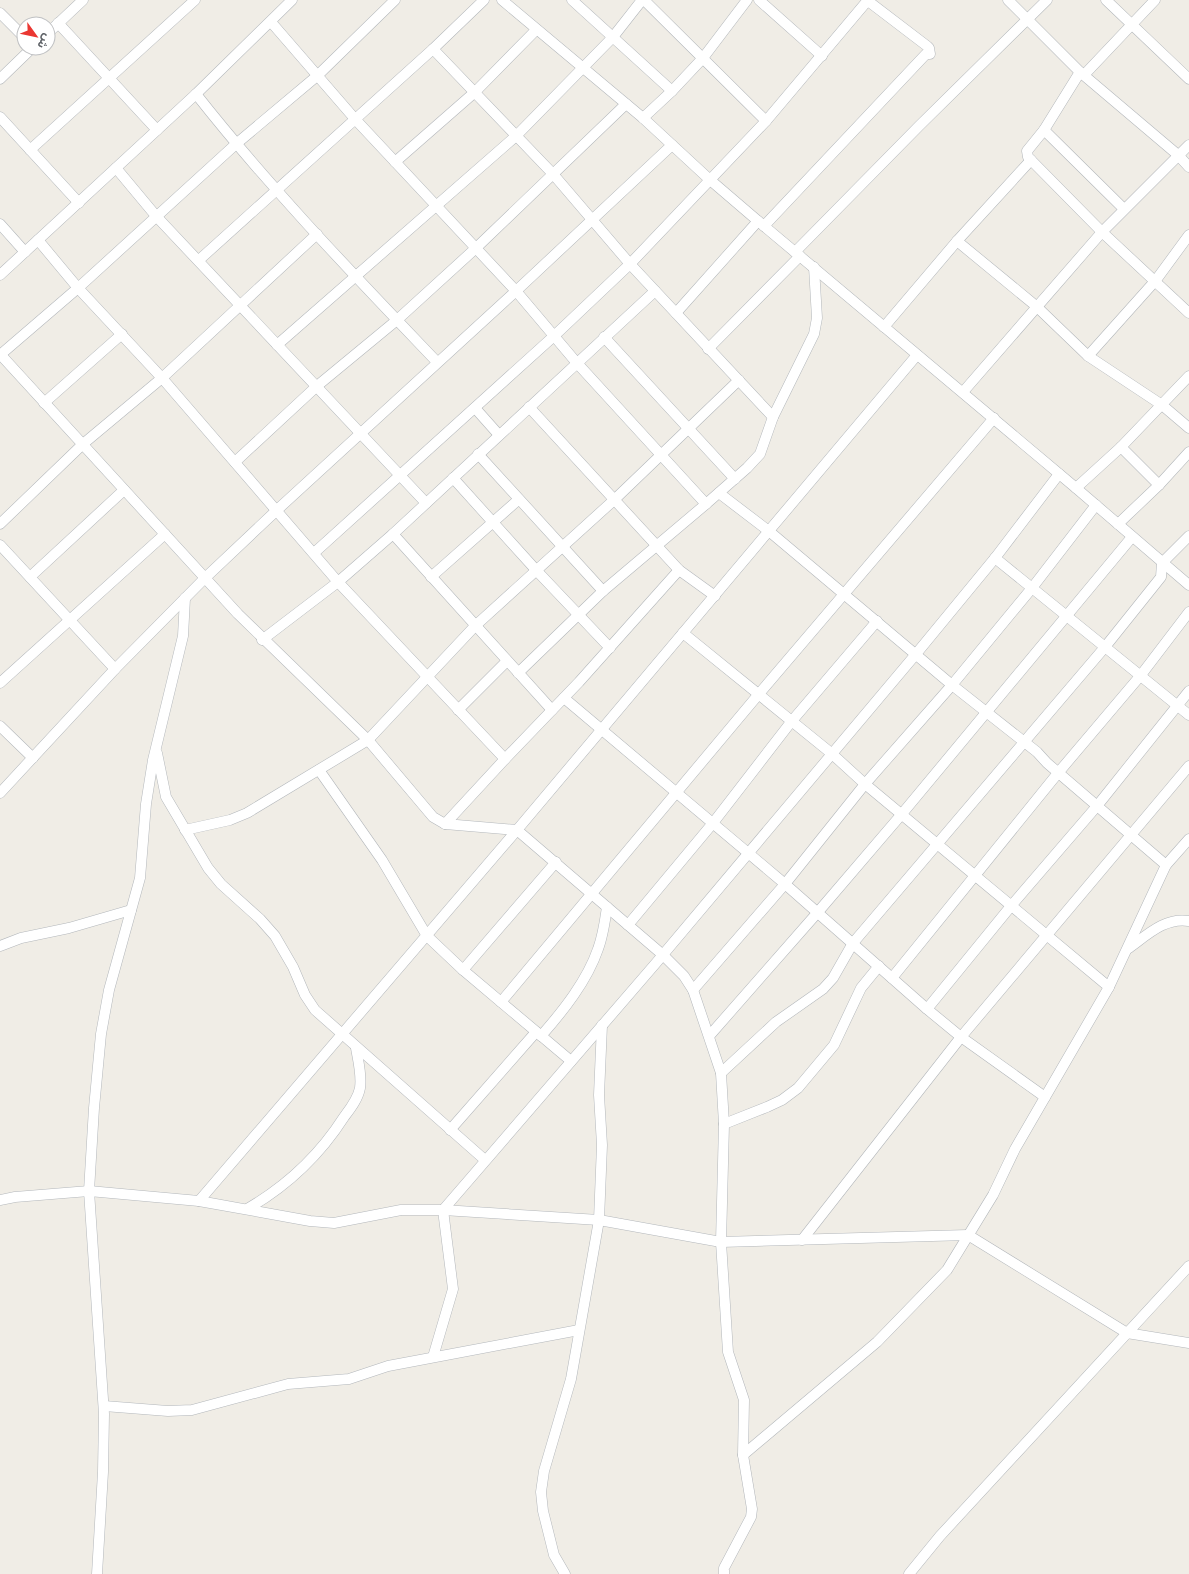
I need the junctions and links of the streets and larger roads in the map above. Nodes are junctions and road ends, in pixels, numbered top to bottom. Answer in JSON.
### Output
{"nodes":[{"id":1,"x":83,"y":0,"type":"edge"},
{"id":2,"x":195,"y":0,"type":"edge"},
{"id":3,"x":292,"y":0,"type":"edge"},
{"id":4,"x":395,"y":0,"type":"edge"},
{"id":5,"x":484,"y":0,"type":"edge"},
{"id":6,"x":502,"y":0,"type":"edge"},
{"id":7,"x":572,"y":0,"type":"edge"},
{"id":8,"x":643,"y":0,"type":"edge"},
{"id":9,"x":747,"y":0,"type":"edge"},
{"id":10,"x":759,"y":0,"type":"edge"},
{"id":11,"x":868,"y":0,"type":"edge"},
{"id":12,"x":1008,"y":0,"type":"edge"},
{"id":13,"x":1047,"y":0,"type":"edge"},
{"id":14,"x":1106,"y":0,"type":"edge"},
{"id":15,"x":1156,"y":0,"type":"edge"},
{"id":16,"x":0,"y":13,"type":"edge"},
{"id":17,"x":1028,"y":20,"type":"junction"},
{"id":18,"x":271,"y":22,"type":"junction"},
{"id":19,"x":58,"y":23,"type":"joint"},
{"id":20,"x":1132,"y":26,"type":"junction"},
{"id":21,"x":16,"y":29,"type":"edge"},
{"id":22,"x":536,"y":30,"type":"junction"},
{"id":23,"x":613,"y":37,"type":"junction"},
{"id":24,"x":433,"y":49,"type":"junction"},
{"id":25,"x":24,"y":56,"type":"edge"},
{"id":26,"x":822,"y":56,"type":"junction"},
{"id":27,"x":703,"y":58,"type":"junction"},
{"id":28,"x":582,"y":68,"type":"junction"},
{"id":29,"x":1082,"y":74,"type":"junction"},
{"id":30,"x":317,"y":76,"type":"junction"},
{"id":31,"x":109,"y":78,"type":"junction"},
{"id":32,"x":0,"y":79,"type":"edge"},
{"id":33,"x":1189,"y":79,"type":"edge"},
{"id":34,"x":672,"y":91,"type":"junction"},
{"id":35,"x":474,"y":92,"type":"junction"},
{"id":36,"x":196,"y":94,"type":"junction"},
{"id":37,"x":626,"y":104,"type":"junction"},
{"id":38,"x":0,"y":117,"type":"edge"},
{"id":39,"x":643,"y":118,"type":"junction"},
{"id":40,"x":355,"y":120,"type":"junction"},
{"id":41,"x":766,"y":121,"type":"junction"},
{"id":42,"x":157,"y":130,"type":"junction"},
{"id":43,"x":1044,"y":130,"type":"junction"},
{"id":44,"x":516,"y":136,"type":"junction"},
{"id":45,"x":236,"y":144,"type":"junction"},
{"id":46,"x":672,"y":145,"type":"junction"},
{"id":47,"x":1189,"y":145,"type":"edge"},
{"id":48,"x":30,"y":150,"type":"junction"},
{"id":49,"x":1178,"y":155,"type":"junction"},
{"id":50,"x":1031,"y":160,"type":"junction"},
{"id":51,"x":395,"y":162,"type":"junction"},
{"id":52,"x":1189,"y":167,"type":"edge"},
{"id":53,"x":116,"y":168,"type":"junction"},
{"id":54,"x":553,"y":174,"type":"junction"},
{"id":55,"x":709,"y":179,"type":"junction"},
{"id":56,"x":276,"y":190,"type":"junction"},
{"id":57,"x":79,"y":203,"type":"junction"},
{"id":58,"x":436,"y":206,"type":"junction"},
{"id":59,"x":1124,"y":209,"type":"junction"},
{"id":60,"x":156,"y":216,"type":"junction"},
{"id":61,"x":592,"y":220,"type":"junction"},
{"id":62,"x":761,"y":223,"type":"junction"},
{"id":63,"x":0,"y":224,"type":"edge"},
{"id":64,"x":1102,"y":232,"type":"junction"},
{"id":65,"x":317,"y":234,"type":"junction"},
{"id":66,"x":1189,"y":235,"type":"edge"},
{"id":67,"x":38,"y":240,"type":"junction"},
{"id":68,"x":957,"y":241,"type":"junction"},
{"id":69,"x":476,"y":248,"type":"junction"},
{"id":70,"x":25,"y":252,"type":"junction"},
{"id":71,"x":798,"y":254,"type":"junction"},
{"id":72,"x":199,"y":260,"type":"junction"},
{"id":73,"x":630,"y":264,"type":"junction"},
{"id":74,"x":814,"y":267,"type":"junction"},
{"id":75,"x":0,"y":275,"type":"edge"},
{"id":76,"x":356,"y":276,"type":"junction"},
{"id":77,"x":1156,"y":280,"type":"junction"},
{"id":78,"x":78,"y":288,"type":"junction"},
{"id":79,"x":655,"y":291,"type":"junction"},
{"id":80,"x":516,"y":292,"type":"junction"},
{"id":81,"x":241,"y":305,"type":"junction"},
{"id":82,"x":1036,"y":306,"type":"junction"},
{"id":83,"x":676,"y":313,"type":"junction"},
{"id":84,"x":1189,"y":313,"type":"edge"},
{"id":85,"x":397,"y":320,"type":"junction"},
{"id":86,"x":884,"y":327,"type":"junction"},
{"id":87,"x":122,"y":334,"type":"junction"},
{"id":88,"x":554,"y":336,"type":"junction"},
{"id":89,"x":604,"y":337,"type":"junction"},
{"id":90,"x":277,"y":345,"type":"junction"},
{"id":91,"x":708,"y":349,"type":"junction"},
{"id":92,"x":0,"y":355,"type":"edge"},
{"id":93,"x":918,"y":355,"type":"junction"},
{"id":94,"x":1088,"y":356,"type":"junction"},
{"id":95,"x":436,"y":362,"type":"junction"},
{"id":96,"x":576,"y":362,"type":"junction"},
{"id":97,"x":1189,"y":376,"type":"edge"},
{"id":98,"x":162,"y":378,"type":"junction"},
{"id":99,"x":739,"y":380,"type":"junction"},
{"id":100,"x":317,"y":386,"type":"junction"},
{"id":101,"x":963,"y":392,"type":"junction"},
{"id":102,"x":44,"y":403,"type":"junction"},
{"id":103,"x":1162,"y":405,"type":"junction"},
{"id":104,"x":528,"y":407,"type":"junction"},
{"id":105,"x":475,"y":408,"type":"junction"},
{"id":106,"x":773,"y":417,"type":"junction"},
{"id":107,"x":994,"y":418,"type":"junction"},
{"id":108,"x":689,"y":428,"type":"junction"},
{"id":109,"x":1189,"y":428,"type":"edge"},
{"id":110,"x":360,"y":433,"type":"junction"},
{"id":111,"x":499,"y":434,"type":"junction"},
{"id":112,"x":83,"y":444,"type":"junction"},
{"id":113,"x":1121,"y":447,"type":"junction"},
{"id":114,"x":1189,"y":452,"type":"edge"},
{"id":115,"x":478,"y":454,"type":"junction"},
{"id":116,"x":662,"y":455,"type":"junction"},
{"id":117,"x":235,"y":462,"type":"junction"},
{"id":118,"x":1059,"y":474,"type":"junction"},
{"id":119,"x":401,"y":475,"type":"junction"},
{"id":120,"x":453,"y":478,"type":"junction"},
{"id":121,"x":735,"y":479,"type":"junction"},
{"id":122,"x":1159,"y":485,"type":"junction"},
{"id":123,"x":1076,"y":488,"type":"junction"},
{"id":124,"x":124,"y":490,"type":"junction"},
{"id":125,"x":719,"y":493,"type":"junction"},
{"id":126,"x":518,"y":500,"type":"junction"},
{"id":127,"x":614,"y":500,"type":"junction"},
{"id":128,"x":426,"y":503,"type":"junction"},
{"id":129,"x":706,"y":504,"type":"junction"},
{"id":130,"x":1096,"y":506,"type":"junction"},
{"id":131,"x":276,"y":510,"type":"junction"},
{"id":132,"x":493,"y":523,"type":"junction"},
{"id":133,"x":0,"y":524,"type":"edge"},
{"id":134,"x":1118,"y":524,"type":"junction"},
{"id":135,"x":770,"y":532,"type":"junction"},
{"id":136,"x":165,"y":534,"type":"junction"},
{"id":137,"x":392,"y":534,"type":"junction"},
{"id":138,"x":1189,"y":536,"type":"edge"},
{"id":139,"x":1132,"y":537,"type":"junction"},
{"id":140,"x":0,"y":545,"type":"edge"},
{"id":141,"x":657,"y":545,"type":"junction"},
{"id":142,"x":562,"y":546,"type":"junction"},
{"id":143,"x":314,"y":553,"type":"junction"},
{"id":144,"x":995,"y":558,"type":"junction"},
{"id":145,"x":1162,"y":563,"type":"junction"},
{"id":146,"x":536,"y":570,"type":"junction"},
{"id":147,"x":679,"y":570,"type":"junction"},
{"id":148,"x":1189,"y":571,"type":"edge"},
{"id":149,"x":30,"y":577,"type":"junction"},
{"id":150,"x":431,"y":577,"type":"junction"},
{"id":151,"x":205,"y":578,"type":"junction"},
{"id":152,"x":338,"y":582,"type":"junction"},
{"id":153,"x":1185,"y":582,"type":"edge"},
{"id":154,"x":1032,"y":588,"type":"junction"},
{"id":155,"x":603,"y":591,"type":"junction"},
{"id":156,"x":845,"y":595,"type":"junction"},
{"id":157,"x":715,"y":596,"type":"junction"},
{"id":158,"x":185,"y":598,"type":"junction"},
{"id":159,"x":1189,"y":612,"type":"edge"},
{"id":160,"x":578,"y":615,"type":"junction"},
{"id":161,"x":1068,"y":616,"type":"junction"},
{"id":162,"x":70,"y":621,"type":"junction"},
{"id":163,"x":877,"y":621,"type":"junction"},
{"id":164,"x":475,"y":626,"type":"junction"},
{"id":165,"x":683,"y":633,"type":"junction"},
{"id":166,"x":262,"y":640,"type":"junction"},
{"id":167,"x":1105,"y":647,"type":"junction"},
{"id":168,"x":610,"y":648,"type":"junction"},
{"id":169,"x":916,"y":654,"type":"junction"},
{"id":170,"x":507,"y":661,"type":"junction"},
{"id":171,"x":115,"y":669,"type":"junction"},
{"id":172,"x":518,"y":673,"type":"junction"},
{"id":173,"x":1141,"y":675,"type":"junction"},
{"id":174,"x":427,"y":677,"type":"junction"},
{"id":175,"x":0,"y":683,"type":"edge"},
{"id":176,"x":952,"y":684,"type":"junction"},
{"id":177,"x":1189,"y":691,"type":"edge"},
{"id":178,"x":758,"y":695,"type":"junction"},
{"id":179,"x":564,"y":698,"type":"junction"},
{"id":180,"x":1178,"y":706,"type":"junction"},
{"id":181,"x":458,"y":710,"type":"junction"},
{"id":182,"x":552,"y":710,"type":"junction"},
{"id":183,"x":986,"y":712,"type":"junction"},
{"id":184,"x":1189,"y":715,"type":"edge"},
{"id":185,"x":791,"y":722,"type":"junction"},
{"id":186,"x":0,"y":726,"type":"edge"},
{"id":187,"x":601,"y":728,"type":"junction"},
{"id":188,"x":368,"y":740,"type":"junction"},
{"id":189,"x":1023,"y":742,"type":"junction"},
{"id":190,"x":156,"y":747,"type":"junction"},
{"id":191,"x":831,"y":753,"type":"junction"},
{"id":192,"x":32,"y":758,"type":"junction"},
{"id":193,"x":505,"y":759,"type":"junction"},
{"id":194,"x":1189,"y":766,"type":"edge"},
{"id":195,"x":319,"y":770,"type":"junction"},
{"id":196,"x":1058,"y":773,"type":"junction"},
{"id":197,"x":865,"y":784,"type":"junction"},
{"id":198,"x":0,"y":793,"type":"edge"},
{"id":199,"x":678,"y":793,"type":"junction"},
{"id":200,"x":1097,"y":806,"type":"junction"},
{"id":201,"x":901,"y":815,"type":"junction"},
{"id":202,"x":713,"y":823,"type":"junction"},
{"id":203,"x":446,"y":824,"type":"junction"},
{"id":204,"x":186,"y":830,"type":"junction"},
{"id":205,"x":517,"y":830,"type":"junction"},
{"id":206,"x":1132,"y":836,"type":"junction"},
{"id":207,"x":1189,"y":838,"type":"edge"},
{"id":208,"x":937,"y":845,"type":"junction"},
{"id":209,"x":748,"y":852,"type":"junction"},
{"id":210,"x":556,"y":862,"type":"junction"},
{"id":211,"x":1166,"y":865,"type":"junction"},
{"id":212,"x":975,"y":876,"type":"junction"},
{"id":213,"x":785,"y":884,"type":"junction"},
{"id":214,"x":592,"y":894,"type":"junction"},
{"id":215,"x":1011,"y":906,"type":"junction"},
{"id":216,"x":607,"y":908,"type":"junction"},
{"id":217,"x":131,"y":910,"type":"junction"},
{"id":218,"x":818,"y":912,"type":"junction"},
{"id":219,"x":1189,"y":921,"type":"edge"},
{"id":220,"x":628,"y":925,"type":"junction"},
{"id":221,"x":427,"y":936,"type":"junction"},
{"id":222,"x":1047,"y":936,"type":"junction"},
{"id":223,"x":853,"y":943,"type":"junction"},
{"id":224,"x":0,"y":946,"type":"edge"},
{"id":225,"x":1126,"y":951,"type":"junction"},
{"id":226,"x":663,"y":955,"type":"junction"},
{"id":227,"x":879,"y":966,"type":"junction"},
{"id":228,"x":463,"y":970,"type":"junction"},
{"id":229,"x":892,"y":978,"type":"junction"},
{"id":230,"x":1109,"y":987,"type":"junction"},
{"id":231,"x":693,"y":990,"type":"junction"},
{"id":232,"x":501,"y":1002,"type":"junction"},
{"id":233,"x":927,"y":1009,"type":"junction"},
{"id":234,"x":602,"y":1025,"type":"junction"},
{"id":235,"x":538,"y":1034,"type":"junction"},
{"id":236,"x":710,"y":1035,"type":"junction"},
{"id":237,"x":342,"y":1036,"type":"junction"},
{"id":238,"x":961,"y":1037,"type":"junction"},
{"id":239,"x":356,"y":1048,"type":"junction"},
{"id":240,"x":571,"y":1061,"type":"junction"},
{"id":241,"x":721,"y":1073,"type":"junction"},
{"id":242,"x":1045,"y":1097,"type":"junction"},
{"id":243,"x":724,"y":1124,"type":"junction"},
{"id":244,"x":450,"y":1130,"type":"junction"},
{"id":245,"x":485,"y":1160,"type":"junction"},
{"id":246,"x":90,"y":1191,"type":"junction"},
{"id":247,"x":0,"y":1200,"type":"edge"},
{"id":248,"x":199,"y":1201,"type":"junction"},
{"id":249,"x":247,"y":1209,"type":"junction"},
{"id":250,"x":443,"y":1210,"type":"junction"},
{"id":251,"x":599,"y":1220,"type":"junction"},
{"id":252,"x":968,"y":1236,"type":"junction"},
{"id":253,"x":802,"y":1240,"type":"junction"},
{"id":254,"x":721,"y":1242,"type":"junction"},
{"id":255,"x":1189,"y":1266,"type":"edge"},
{"id":256,"x":579,"y":1330,"type":"junction"},
{"id":257,"x":1127,"y":1333,"type":"junction"},
{"id":258,"x":1189,"y":1343,"type":"edge"},
{"id":259,"x":433,"y":1357,"type":"junction"},
{"id":260,"x":104,"y":1406,"type":"junction"},
{"id":261,"x":744,"y":1455,"type":"junction"},
{"id":262,"x":97,"y":1574,"type":"edge"},
{"id":263,"x":565,"y":1574,"type":"edge"},
{"id":264,"x":724,"y":1574,"type":"edge"},
{"id":265,"x":909,"y":1574,"type":"edge"}],
"edges":[{"from":1,"to":19,"type":"street"},
{"from":2,"to":31,"type":"street"},
{"from":3,"to":18,"type":"street"},
{"from":4,"to":30,"type":"street"},
{"from":5,"to":24,"type":"street"},
{"from":6,"to":22,"type":"street"},
{"from":7,"to":23,"type":"street"},
{"from":8,"to":23,"type":"street"},
{"from":8,"to":27,"type":"street"},
{"from":9,"to":27,"type":"street"},
{"from":10,"to":26,"type":"street"},
{"from":11,"to":26,"type":"street"},
{"from":11,"to":62,"type":"street"},
{"from":12,"to":17,"type":"street"},
{"from":13,"to":17,"type":"street"},
{"from":14,"to":20,"type":"street"},
{"from":15,"to":20,"type":"street"},
{"from":16,"to":21,"type":"street"},
{"from":17,"to":29,"type":"street"},
{"from":17,"to":71,"type":"street"},
{"from":18,"to":30,"type":"street"},
{"from":18,"to":36,"type":"street"},
{"from":19,"to":31,"type":"street"},
{"from":20,"to":29,"type":"street"},
{"from":20,"to":33,"type":"street"},
{"from":22,"to":28,"type":"street"},
{"from":22,"to":35,"type":"street"},
{"from":23,"to":28,"type":"street"},
{"from":23,"to":34,"type":"street"},
{"from":24,"to":35,"type":"street"},
{"from":24,"to":40,"type":"street"},
{"from":25,"to":32,"type":"street"},
{"from":26,"to":41,"type":"street"},
{"from":27,"to":34,"type":"street"},
{"from":27,"to":41,"type":"street"},
{"from":28,"to":37,"type":"street"},
{"from":28,"to":44,"type":"street"},
{"from":29,"to":43,"type":"street"},
{"from":29,"to":49,"type":"street"},
{"from":30,"to":40,"type":"street"},
{"from":30,"to":45,"type":"street"},
{"from":31,"to":42,"type":"street"},
{"from":31,"to":48,"type":"street"},
{"from":34,"to":39,"type":"street"},
{"from":35,"to":44,"type":"street"},
{"from":35,"to":51,"type":"street"},
{"from":36,"to":42,"type":"street"},
{"from":36,"to":45,"type":"street"},
{"from":37,"to":39,"type":"street"},
{"from":37,"to":54,"type":"street"},
{"from":38,"to":48,"type":"street"},
{"from":39,"to":46,"type":"street"},
{"from":40,"to":51,"type":"street"},
{"from":40,"to":56,"type":"street"},
{"from":41,"to":55,"type":"street"},
{"from":42,"to":53,"type":"street"},
{"from":43,"to":50,"type":"street"},
{"from":43,"to":59,"type":"street"},
{"from":44,"to":54,"type":"street"},
{"from":44,"to":58,"type":"street"},
{"from":45,"to":56,"type":"street"},
{"from":45,"to":60,"type":"street"},
{"from":46,"to":55,"type":"street"},
{"from":46,"to":61,"type":"street"},
{"from":47,"to":49,"type":"street"},
{"from":48,"to":57,"type":"street"},
{"from":49,"to":52,"type":"street"},
{"from":49,"to":59,"type":"street"},
{"from":50,"to":64,"type":"street"},
{"from":50,"to":68,"type":"street"},
{"from":51,"to":58,"type":"street"},
{"from":53,"to":57,"type":"street"},
{"from":53,"to":60,"type":"street"},
{"from":54,"to":61,"type":"street"},
{"from":54,"to":69,"type":"street"},
{"from":55,"to":62,"type":"street"},
{"from":55,"to":73,"type":"street"},
{"from":56,"to":65,"type":"street"},
{"from":56,"to":72,"type":"street"},
{"from":57,"to":67,"type":"street"},
{"from":58,"to":69,"type":"street"},
{"from":58,"to":76,"type":"street"},
{"from":59,"to":64,"type":"street"},
{"from":60,"to":72,"type":"street"},
{"from":60,"to":78,"type":"street"},
{"from":61,"to":73,"type":"street"},
{"from":61,"to":80,"type":"street"},
{"from":62,"to":71,"type":"street"},
{"from":62,"to":83,"type":"street"},
{"from":63,"to":70,"type":"street"},
{"from":64,"to":77,"type":"street"},
{"from":64,"to":82,"type":"street"},
{"from":65,"to":76,"type":"street"},
{"from":65,"to":81,"type":"street"},
{"from":66,"to":77,"type":"street"},
{"from":67,"to":70,"type":"street"},
{"from":67,"to":78,"type":"street"},
{"from":68,"to":82,"type":"street"},
{"from":68,"to":86,"type":"street"},
{"from":69,"to":80,"type":"street"},
{"from":69,"to":85,"type":"street"},
{"from":70,"to":75,"type":"street"},
{"from":71,"to":74,"type":"street"},
{"from":71,"to":91,"type":"street"},
{"from":72,"to":81,"type":"street"},
{"from":73,"to":79,"type":"street"},
{"from":73,"to":88,"type":"street"},
{"from":74,"to":86,"type":"street"},
{"from":74,"to":106,"type":"street"},
{"from":76,"to":85,"type":"street"},
{"from":76,"to":90,"type":"street"},
{"from":77,"to":84,"type":"street"},
{"from":77,"to":94,"type":"street"},
{"from":78,"to":87,"type":"street"},
{"from":78,"to":92,"type":"street"},
{"from":79,"to":83,"type":"street"},
{"from":79,"to":89,"type":"street"},
{"from":80,"to":88,"type":"street"},
{"from":80,"to":95,"type":"street"},
{"from":81,"to":90,"type":"street"},
{"from":81,"to":98,"type":"street"},
{"from":82,"to":94,"type":"street"},
{"from":82,"to":101,"type":"street"},
{"from":83,"to":91,"type":"street"},
{"from":85,"to":95,"type":"street"},
{"from":85,"to":100,"type":"street"},
{"from":86,"to":93,"type":"street"},
{"from":87,"to":98,"type":"street"},
{"from":87,"to":102,"type":"street"},
{"from":88,"to":96,"type":"street"},
{"from":88,"to":105,"type":"street"},
{"from":89,"to":96,"type":"street"},
{"from":89,"to":108,"type":"street"},
{"from":90,"to":100,"type":"street"},
{"from":91,"to":99,"type":"street"},
{"from":92,"to":102,"type":"street"},
{"from":93,"to":101,"type":"street"},
{"from":93,"to":135,"type":"street"},
{"from":94,"to":103,"type":"street"},
{"from":95,"to":110,"type":"street"},
{"from":96,"to":104,"type":"street"},
{"from":96,"to":116,"type":"street"},
{"from":97,"to":103,"type":"street"},
{"from":98,"to":112,"type":"street"},
{"from":98,"to":117,"type":"street"},
{"from":99,"to":106,"type":"street"},
{"from":99,"to":108,"type":"street"},
{"from":100,"to":110,"type":"street"},
{"from":100,"to":117,"type":"street"},
{"from":101,"to":107,"type":"street"},
{"from":102,"to":112,"type":"street"},
{"from":103,"to":109,"type":"street"},
{"from":103,"to":113,"type":"street"},
{"from":104,"to":111,"type":"street"},
{"from":104,"to":127,"type":"street"},
{"from":105,"to":111,"type":"street"},
{"from":105,"to":119,"type":"street"},
{"from":106,"to":121,"type":"street"},
{"from":107,"to":118,"type":"street"},
{"from":107,"to":156,"type":"street"},
{"from":108,"to":116,"type":"street"},
{"from":108,"to":121,"type":"street"},
{"from":110,"to":119,"type":"street"},
{"from":110,"to":131,"type":"street"},
{"from":111,"to":115,"type":"street"},
{"from":112,"to":124,"type":"street"},
{"from":112,"to":133,"type":"street"},
{"from":113,"to":122,"type":"street"},
{"from":113,"to":123,"type":"street"},
{"from":114,"to":122,"type":"street"},
{"from":115,"to":120,"type":"street"},
{"from":115,"to":126,"type":"street"},
{"from":116,"to":127,"type":"street"},
{"from":116,"to":129,"type":"street"},
{"from":117,"to":131,"type":"street"},
{"from":118,"to":123,"type":"street"},
{"from":118,"to":144,"type":"street"},
{"from":119,"to":128,"type":"street"},
{"from":119,"to":143,"type":"street"},
{"from":120,"to":128,"type":"street"},
{"from":120,"to":132,"type":"street"},
{"from":121,"to":125,"type":"street"},
{"from":122,"to":134,"type":"street"},
{"from":123,"to":130,"type":"street"},
{"from":124,"to":136,"type":"street"},
{"from":124,"to":149,"type":"street"},
{"from":125,"to":129,"type":"street"},
{"from":125,"to":135,"type":"street"},
{"from":126,"to":132,"type":"street"},
{"from":126,"to":142,"type":"street"},
{"from":127,"to":141,"type":"street"},
{"from":127,"to":142,"type":"street"},
{"from":128,"to":137,"type":"street"},
{"from":129,"to":141,"type":"street"},
{"from":130,"to":134,"type":"street"},
{"from":130,"to":154,"type":"street"},
{"from":131,"to":143,"type":"street"},
{"from":131,"to":151,"type":"street"},
{"from":132,"to":146,"type":"street"},
{"from":132,"to":150,"type":"street"},
{"from":134,"to":139,"type":"street"},
{"from":135,"to":156,"type":"street"},
{"from":135,"to":157,"type":"street"},
{"from":136,"to":151,"type":"street"},
{"from":136,"to":162,"type":"street"},
{"from":137,"to":150,"type":"street"},
{"from":137,"to":152,"type":"street"},
{"from":138,"to":145,"type":"street"},
{"from":139,"to":145,"type":"street"},
{"from":139,"to":161,"type":"street"},
{"from":140,"to":149,"type":"street"},
{"from":141,"to":147,"type":"street"},
{"from":141,"to":155,"type":"street"},
{"from":142,"to":146,"type":"street"},
{"from":142,"to":155,"type":"street"},
{"from":143,"to":152,"type":"street"},
{"from":144,"to":154,"type":"street"},
{"from":144,"to":169,"type":"street"},
{"from":145,"to":153,"type":"street"},
{"from":145,"to":167,"type":"street"},
{"from":146,"to":160,"type":"street"},
{"from":146,"to":164,"type":"street"},
{"from":147,"to":157,"type":"street"},
{"from":147,"to":168,"type":"street"},
{"from":148,"to":153,"type":"street"},
{"from":149,"to":162,"type":"street"},
{"from":150,"to":164,"type":"street"},
{"from":151,"to":158,"type":"street"},
{"from":151,"to":166,"type":"street"},
{"from":152,"to":166,"type":"street"},
{"from":152,"to":174,"type":"street"},
{"from":154,"to":161,"type":"street"},
{"from":154,"to":176,"type":"street"},
{"from":155,"to":160,"type":"street"},
{"from":156,"to":163,"type":"street"},
{"from":156,"to":178,"type":"street"},
{"from":157,"to":165,"type":"street"},
{"from":158,"to":171,"type":"street"},
{"from":158,"to":190,"type":"street"},
{"from":159,"to":173,"type":"street"},
{"from":160,"to":168,"type":"street"},
{"from":160,"to":172,"type":"street"},
{"from":161,"to":167,"type":"street"},
{"from":161,"to":183,"type":"street"},
{"from":162,"to":171,"type":"street"},
{"from":162,"to":175,"type":"street"},
{"from":163,"to":169,"type":"street"},
{"from":163,"to":185,"type":"street"},
{"from":164,"to":170,"type":"street"},
{"from":164,"to":174,"type":"street"},
{"from":165,"to":178,"type":"street"},
{"from":165,"to":187,"type":"street"},
{"from":166,"to":188,"type":"street"},
{"from":167,"to":173,"type":"street"},
{"from":167,"to":189,"type":"street"},
{"from":168,"to":179,"type":"street"},
{"from":169,"to":176,"type":"street"},
{"from":169,"to":191,"type":"street"},
{"from":170,"to":172,"type":"street"},
{"from":170,"to":181,"type":"street"},
{"from":171,"to":192,"type":"street"},
{"from":172,"to":182,"type":"street"},
{"from":173,"to":180,"type":"street"},
{"from":173,"to":196,"type":"street"},
{"from":174,"to":181,"type":"street"},
{"from":174,"to":188,"type":"street"},
{"from":176,"to":183,"type":"street"},
{"from":176,"to":197,"type":"street"},
{"from":177,"to":180,"type":"street"},
{"from":178,"to":185,"type":"street"},
{"from":178,"to":199,"type":"street"},
{"from":179,"to":182,"type":"street"},
{"from":179,"to":187,"type":"street"},
{"from":180,"to":184,"type":"street"},
{"from":180,"to":200,"type":"street"},
{"from":181,"to":193,"type":"street"},
{"from":182,"to":193,"type":"street"},
{"from":183,"to":189,"type":"street"},
{"from":183,"to":201,"type":"street"},
{"from":185,"to":191,"type":"street"},
{"from":185,"to":202,"type":"street"},
{"from":186,"to":192,"type":"street"},
{"from":187,"to":199,"type":"street"},
{"from":187,"to":205,"type":"street"},
{"from":188,"to":195,"type":"street"},
{"from":188,"to":203,"type":"street"},
{"from":189,"to":196,"type":"street"},
{"from":189,"to":208,"type":"street"},
{"from":190,"to":204,"type":"street"},
{"from":190,"to":217,"type":"street"},
{"from":191,"to":197,"type":"street"},
{"from":191,"to":209,"type":"street"},
{"from":192,"to":198,"type":"street"},
{"from":193,"to":203,"type":"street"},
{"from":194,"to":206,"type":"street"},
{"from":195,"to":204,"type":"street"},
{"from":195,"to":221,"type":"street"},
{"from":196,"to":200,"type":"street"},
{"from":196,"to":212,"type":"street"},
{"from":197,"to":201,"type":"street"},
{"from":197,"to":213,"type":"street"},
{"from":199,"to":202,"type":"street"},
{"from":199,"to":214,"type":"street"},
{"from":200,"to":206,"type":"street"},
{"from":200,"to":215,"type":"street"},
{"from":201,"to":208,"type":"street"},
{"from":201,"to":218,"type":"street"},
{"from":202,"to":209,"type":"street"},
{"from":202,"to":220,"type":"street"},
{"from":203,"to":205,"type":"street"},
{"from":204,"to":237,"type":"street"},
{"from":205,"to":210,"type":"street"},
{"from":205,"to":221,"type":"street"},
{"from":206,"to":211,"type":"street"},
{"from":206,"to":222,"type":"street"},
{"from":207,"to":211,"type":"street"},
{"from":208,"to":212,"type":"street"},
{"from":208,"to":223,"type":"street"},
{"from":209,"to":213,"type":"street"},
{"from":209,"to":226,"type":"street"},
{"from":210,"to":214,"type":"street"},
{"from":210,"to":228,"type":"street"},
{"from":211,"to":225,"type":"street"},
{"from":212,"to":215,"type":"street"},
{"from":212,"to":229,"type":"street"},
{"from":213,"to":218,"type":"street"},
{"from":213,"to":231,"type":"street"},
{"from":214,"to":216,"type":"street"},
{"from":214,"to":232,"type":"street"},
{"from":215,"to":222,"type":"street"},
{"from":215,"to":233,"type":"street"},
{"from":216,"to":220,"type":"street"},
{"from":216,"to":235,"type":"street"},
{"from":217,"to":224,"type":"street"},
{"from":217,"to":246,"type":"street"},
{"from":218,"to":223,"type":"street"},
{"from":218,"to":236,"type":"street"},
{"from":219,"to":225,"type":"street"},
{"from":220,"to":226,"type":"street"},
{"from":221,"to":228,"type":"street"},
{"from":221,"to":237,"type":"street"},
{"from":222,"to":230,"type":"street"},
{"from":222,"to":238,"type":"street"},
{"from":223,"to":227,"type":"street"},
{"from":223,"to":241,"type":"street"},
{"from":225,"to":230,"type":"street"},
{"from":226,"to":231,"type":"street"},
{"from":226,"to":234,"type":"street"},
{"from":227,"to":229,"type":"street"},
{"from":227,"to":243,"type":"street"},
{"from":228,"to":232,"type":"street"},
{"from":229,"to":233,"type":"street"},
{"from":230,"to":242,"type":"street"},
{"from":231,"to":236,"type":"street"},
{"from":232,"to":235,"type":"street"},
{"from":233,"to":238,"type":"street"},
{"from":234,"to":240,"type":"street"},
{"from":234,"to":251,"type":"street"},
{"from":235,"to":240,"type":"street"},
{"from":235,"to":244,"type":"street"},
{"from":236,"to":241,"type":"street"},
{"from":237,"to":239,"type":"street"},
{"from":237,"to":248,"type":"street"},
{"from":238,"to":242,"type":"street"},
{"from":238,"to":253,"type":"street"},
{"from":239,"to":244,"type":"street"},
{"from":239,"to":249,"type":"street"},
{"from":240,"to":245,"type":"street"},
{"from":241,"to":243,"type":"street"},
{"from":242,"to":252,"type":"street"},
{"from":243,"to":254,"type":"street"},
{"from":244,"to":245,"type":"street"},
{"from":245,"to":250,"type":"street"},
{"from":246,"to":247,"type":"street"},
{"from":246,"to":248,"type":"street"},
{"from":246,"to":260,"type":"street"},
{"from":248,"to":249,"type":"street"},
{"from":249,"to":250,"type":"street"},
{"from":250,"to":251,"type":"street"},
{"from":250,"to":259,"type":"street"},
{"from":251,"to":254,"type":"street"},
{"from":251,"to":256,"type":"street"},
{"from":252,"to":253,"type":"street"},
{"from":252,"to":257,"type":"street"},
{"from":252,"to":261,"type":"street"},
{"from":253,"to":254,"type":"street"},
{"from":254,"to":261,"type":"street"},
{"from":255,"to":257,"type":"street"},
{"from":256,"to":259,"type":"street"},
{"from":256,"to":263,"type":"street"},
{"from":257,"to":258,"type":"street"},
{"from":257,"to":265,"type":"street"},
{"from":259,"to":260,"type":"street"},
{"from":260,"to":262,"type":"street"},
{"from":261,"to":264,"type":"street"}]}
